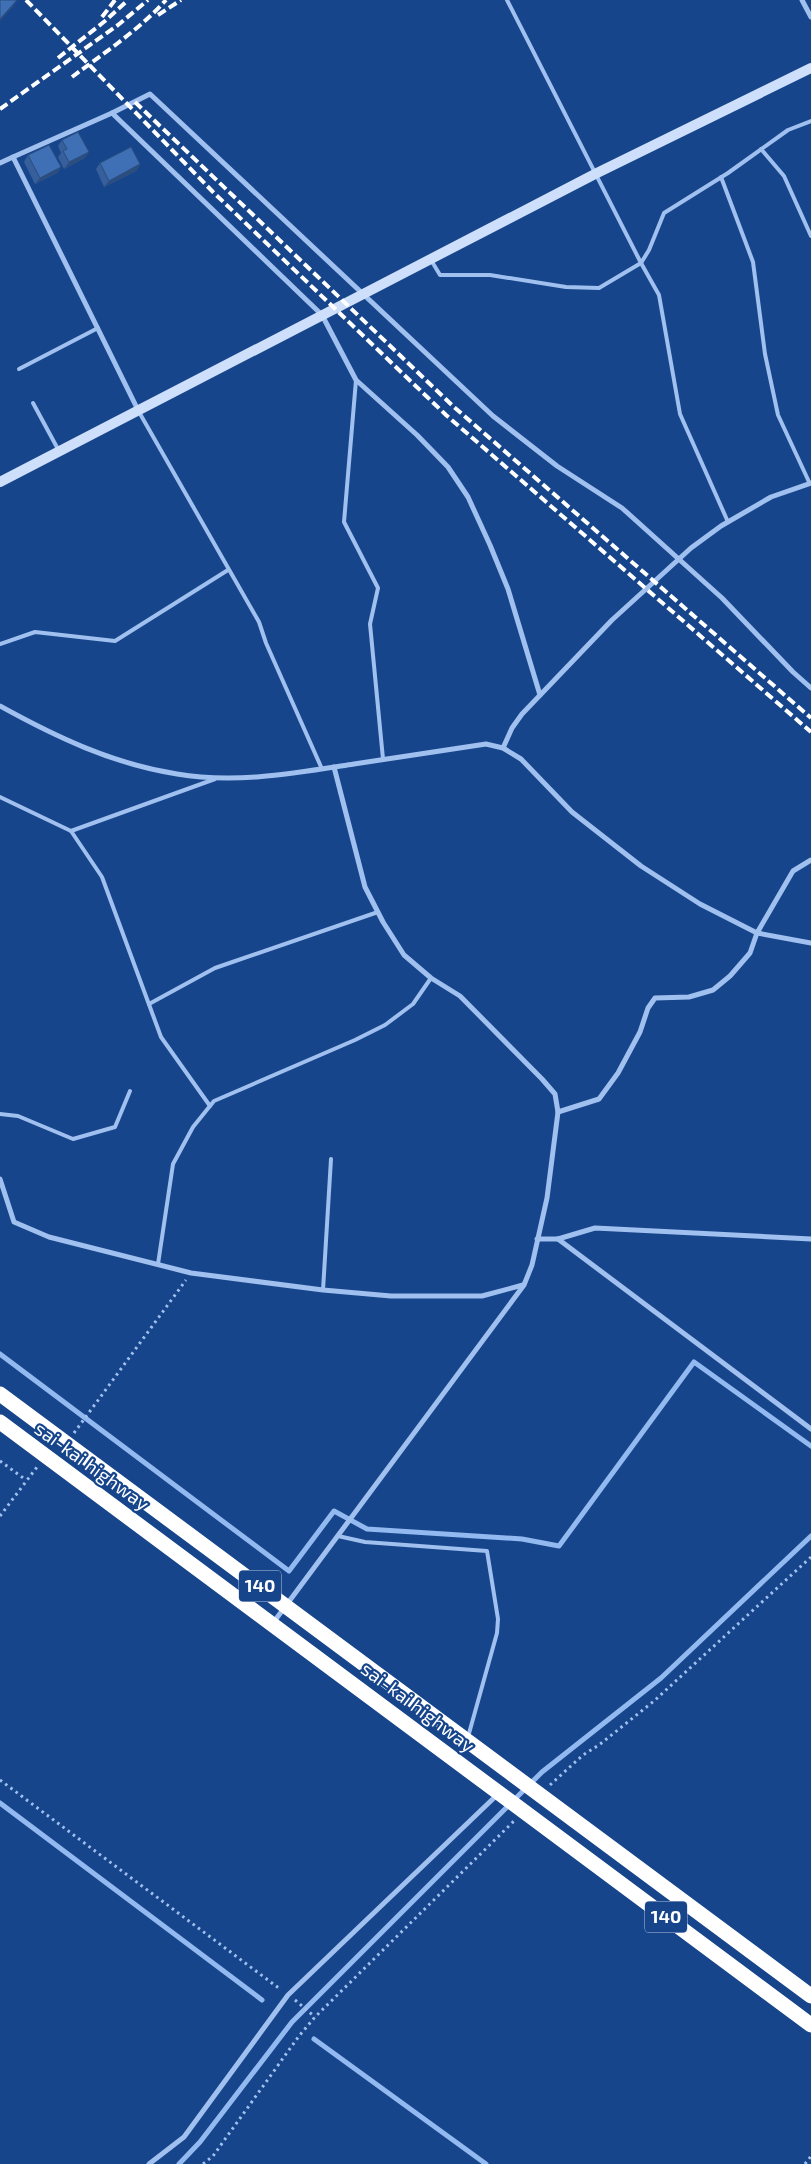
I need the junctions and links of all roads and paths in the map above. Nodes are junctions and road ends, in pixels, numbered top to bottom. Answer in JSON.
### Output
{"nodes":[{"id":1,"x":507,"y":0,"type":"edge"},
{"id":2,"x":802,"y":0,"type":"edge"},
{"id":3,"x":811,"y":17,"type":"edge"},
{"id":4,"x":811,"y":68,"type":"edge"},
{"id":5,"x":112,"y":113,"type":"junction"},
{"id":6,"x":811,"y":121,"type":"edge"},
{"id":7,"x":761,"y":149,"type":"junction"},
{"id":8,"x":13,"y":157,"type":"junction"},
{"id":9,"x":0,"y":163,"type":"edge"},
{"id":10,"x":595,"y":174,"type":"junction"},
{"id":11,"x":721,"y":177,"type":"junction"},
{"id":12,"x":811,"y":236,"type":"edge"},
{"id":13,"x":430,"y":259,"type":"junction"},
{"id":14,"x":641,"y":263,"type":"junction"},
{"id":15,"x":362,"y":294,"type":"junction"},
{"id":16,"x":322,"y":315,"type":"junction"},
{"id":17,"x":98,"y":328,"type":"junction"},
{"id":18,"x":19,"y":369,"type":"dead end"},
{"id":19,"x":356,"y":380,"type":"junction"},
{"id":20,"x":33,"y":403,"type":"dead end"},
{"id":21,"x":138,"y":410,"type":"junction"},
{"id":22,"x":60,"y":451,"type":"junction"},
{"id":23,"x":0,"y":482,"type":"edge"},
{"id":24,"x":810,"y":484,"type":"edge"},
{"id":25,"x":728,"y":522,"type":"junction"},
{"id":26,"x":679,"y":559,"type":"junction"},
{"id":27,"x":228,"y":570,"type":"junction"},
{"id":28,"x":0,"y":644,"type":"edge"},
{"id":29,"x":811,"y":688,"type":"edge"},
{"id":30,"x":540,"y":696,"type":"junction"},
{"id":31,"x":0,"y":706,"type":"edge"},
{"id":32,"x":503,"y":748,"type":"junction"},
{"id":33,"x":383,"y":759,"type":"junction"},
{"id":34,"x":334,"y":767,"type":"junction"},
{"id":35,"x":322,"y":769,"type":"junction"},
{"id":36,"x":217,"y":778,"type":"junction"},
{"id":37,"x":0,"y":797,"type":"edge"},
{"id":38,"x":71,"y":831,"type":"junction"},
{"id":39,"x":811,"y":860,"type":"edge"},
{"id":40,"x":378,"y":912,"type":"junction"},
{"id":41,"x":757,"y":933,"type":"junction"},
{"id":42,"x":811,"y":943,"type":"edge"},
{"id":43,"x":431,"y":978,"type":"junction"},
{"id":44,"x":149,"y":1004,"type":"junction"},
{"id":45,"x":130,"y":1091,"type":"dead end"},
{"id":46,"x":210,"y":1106,"type":"junction"},
{"id":47,"x":558,"y":1112,"type":"junction"},
{"id":48,"x":0,"y":1114,"type":"edge"},
{"id":49,"x":331,"y":1158,"type":"dead end"},
{"id":50,"x":0,"y":1179,"type":"edge"},
{"id":51,"x":558,"y":1238,"type":"junction"},
{"id":52,"x":537,"y":1239,"type":"junction"},
{"id":53,"x":811,"y":1239,"type":"edge"},
{"id":54,"x":158,"y":1264,"type":"junction"},
{"id":55,"x":191,"y":1273,"type":"junction"},
{"id":56,"x":524,"y":1285,"type":"junction"},
{"id":57,"x":323,"y":1290,"type":"junction"},
{"id":58,"x":0,"y":1394,"type":"edge"},
{"id":59,"x":0,"y":1422,"type":"edge"},
{"id":60,"x":78,"y":1427,"type":"dead end"},
{"id":61,"x":811,"y":1429,"type":"edge"},
{"id":62,"x":45,"y":1456,"type":"junction"},
{"id":63,"x":0,"y":1461,"type":"edge"},
{"id":64,"x":26,"y":1480,"type":"junction"},
{"id":65,"x":0,"y":1516,"type":"edge"},
{"id":66,"x":338,"y":1536,"type":"junction"},
{"id":67,"x":811,"y":1557,"type":"edge"},
{"id":68,"x":286,"y":1605,"type":"junction"},
{"id":69,"x":273,"y":1624,"type":"junction"},
{"id":70,"x":467,"y":1740,"type":"junction"},
{"id":71,"x":0,"y":1780,"type":"edge"},
{"id":72,"x":502,"y":1794,"type":"junction"},
{"id":73,"x":539,"y":1795,"type":"junction"},
{"id":74,"x":523,"y":1810,"type":"junction"},
{"id":75,"x":288,"y":1995,"type":"junction"},
{"id":76,"x":811,"y":1996,"type":"edge"},
{"id":77,"x":315,"y":2017,"type":"junction"},
{"id":78,"x":811,"y":2025,"type":"edge"},
{"id":79,"x":811,"y":2156,"type":"edge"},
{"id":80,"x":149,"y":2164,"type":"edge"},
{"id":81,"x":203,"y":2164,"type":"edge"},
{"id":82,"x":805,"y":2164,"type":"edge"}],
"edges":[{"from":1,"to":10,"type":"lane"},
{"from":2,"to":3,"type":"street"},
{"from":4,"to":10,"type":"street"},
{"from":5,"to":8,"type":"street"},
{"from":5,"to":15,"type":"street"},
{"from":5,"to":16,"type":"street"},
{"from":6,"to":7,"type":"lane"},
{"from":7,"to":11,"type":"lane"},
{"from":7,"to":12,"type":"lane"},
{"from":8,"to":9,"type":"street"},
{"from":8,"to":17,"type":"street"},
{"from":10,"to":13,"type":"street"},
{"from":10,"to":14,"type":"lane"},
{"from":11,"to":14,"type":"lane"},
{"from":11,"to":24,"type":"lane"},
{"from":13,"to":14,"type":"lane"},
{"from":13,"to":15,"type":"street"},
{"from":14,"to":25,"type":"lane"},
{"from":15,"to":16,"type":"street"},
{"from":15,"to":26,"type":"street"},
{"from":16,"to":19,"type":"street"},
{"from":16,"to":21,"type":"street"},
{"from":17,"to":18,"type":"lane"},
{"from":17,"to":21,"type":"street"},
{"from":19,"to":30,"type":"street"},
{"from":19,"to":33,"type":"lane"},
{"from":20,"to":22,"type":"lane"},
{"from":21,"to":22,"type":"street"},
{"from":21,"to":27,"type":"lane"},
{"from":22,"to":23,"type":"street"},
{"from":24,"to":25,"type":"street"},
{"from":25,"to":26,"type":"street"},
{"from":26,"to":29,"type":"street"},
{"from":26,"to":30,"type":"street"},
{"from":27,"to":28,"type":"lane"},
{"from":27,"to":35,"type":"lane"},
{"from":30,"to":32,"type":"street"},
{"from":31,"to":36,"type":"street"},
{"from":32,"to":33,"type":"street"},
{"from":32,"to":41,"type":"street"},
{"from":33,"to":34,"type":"street"},
{"from":34,"to":35,"type":"street"},
{"from":34,"to":40,"type":"street"},
{"from":35,"to":36,"type":"street"},
{"from":36,"to":38,"type":"lane"},
{"from":37,"to":38,"type":"lane"},
{"from":38,"to":44,"type":"lane"},
{"from":39,"to":41,"type":"street"},
{"from":40,"to":43,"type":"street"},
{"from":40,"to":44,"type":"lane"},
{"from":41,"to":42,"type":"street"},
{"from":41,"to":47,"type":"street"},
{"from":43,"to":46,"type":"lane"},
{"from":43,"to":47,"type":"street"},
{"from":44,"to":46,"type":"lane"},
{"from":45,"to":48,"type":"lane"},
{"from":46,"to":54,"type":"lane"},
{"from":47,"to":52,"type":"street"},
{"from":49,"to":57,"type":"lane"},
{"from":50,"to":54,"type":"street"},
{"from":51,"to":52,"type":"street"},
{"from":51,"to":53,"type":"street"},
{"from":51,"to":61,"type":"street"},
{"from":52,"to":56,"type":"street"},
{"from":54,"to":55,"type":"street"},
{"from":55,"to":57,"type":"street"},
{"from":55,"to":60,"type":"path"},
{"from":56,"to":57,"type":"street"},
{"from":56,"to":66,"type":"street"},
{"from":58,"to":68,"type":"highway","name":"sai-kai highway","number":"140"},
{"from":59,"to":62,"type":"highway","name":"sai-kai highway","number":"140"},
{"from":62,"to":64,"type":"path"},
{"from":62,"to":69,"type":"highway","name":"sai-kai highway","number":"140"},
{"from":63,"to":64,"type":"path"},
{"from":64,"to":65,"type":"path"},
{"from":66,"to":68,"type":"street"},
{"from":66,"to":70,"type":"lane"},
{"from":67,"to":73,"type":"path"},
{"from":68,"to":69,"type":"street"},
{"from":68,"to":70,"type":"highway","name":"sai-kai highway","number":"140"},
{"from":69,"to":72,"type":"highway","name":"sai-kai highway","number":"140"},
{"from":70,"to":73,"type":"highway","name":"sai-kai highway","number":"140"},
{"from":71,"to":75,"type":"path"},
{"from":72,"to":74,"type":"highway","name":"sai-kai highway","number":"140"},
{"from":72,"to":75,"type":"street"},
{"from":73,"to":76,"type":"highway","name":"sai-kai highway","number":"140"},
{"from":74,"to":77,"type":"path"},
{"from":74,"to":78,"type":"highway","name":"sai-kai highway","number":"140"},
{"from":75,"to":77,"type":"path"},
{"from":75,"to":80,"type":"street"},
{"from":77,"to":81,"type":"path"},
{"from":79,"to":82,"type":"path"}]}
